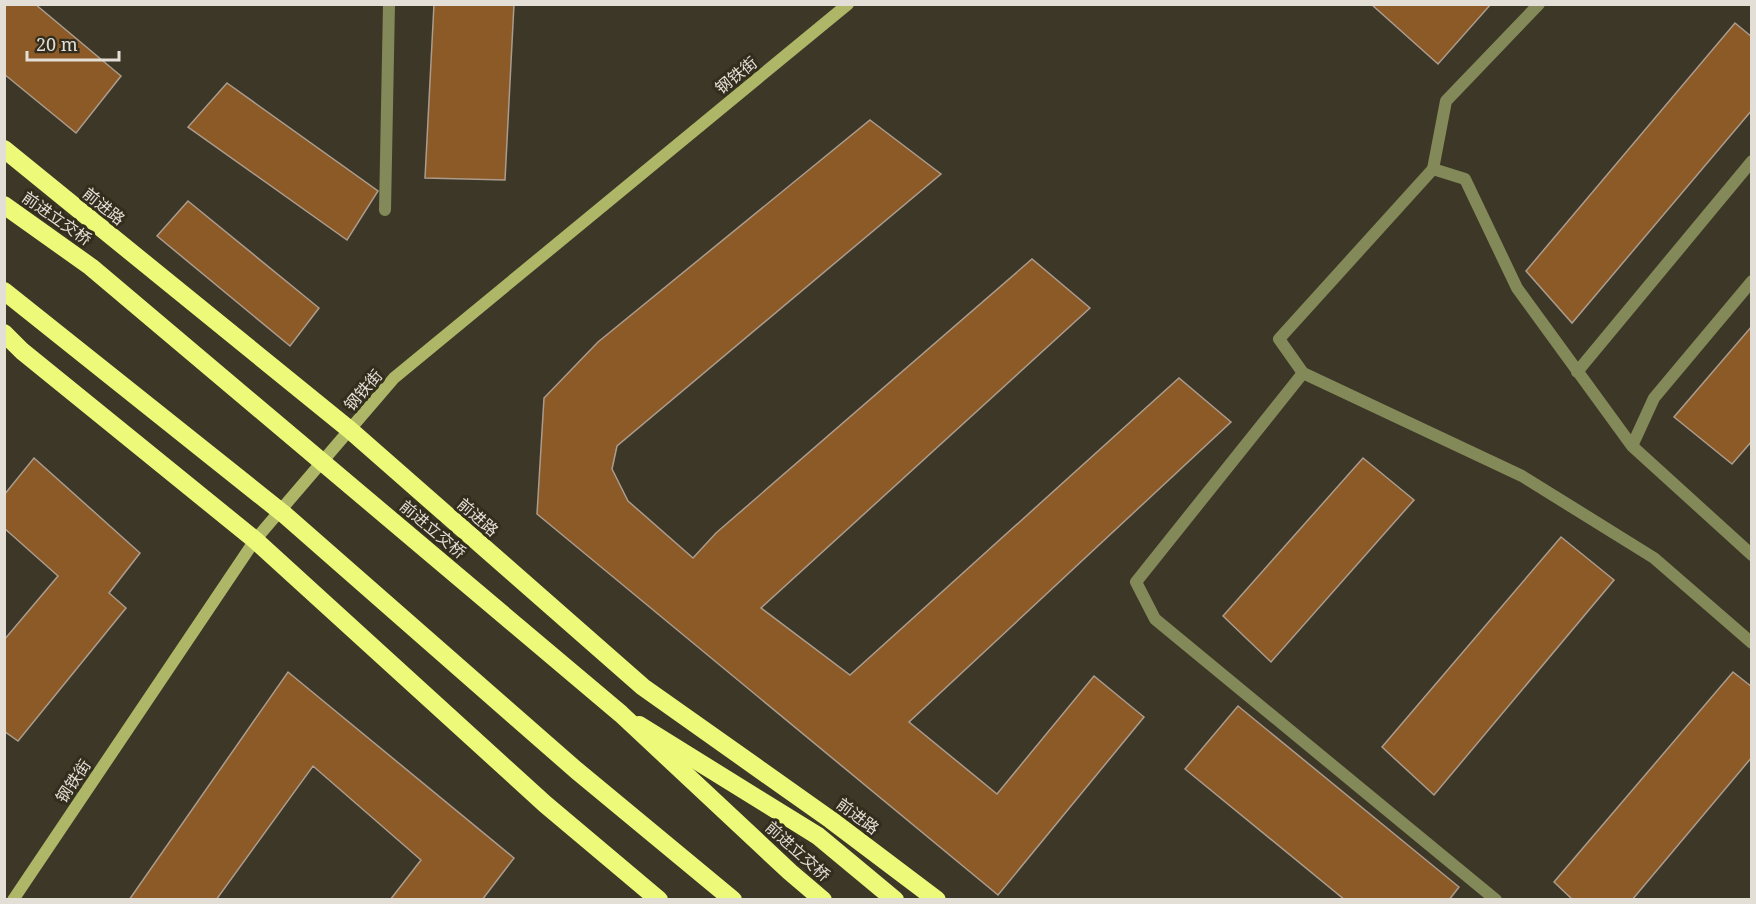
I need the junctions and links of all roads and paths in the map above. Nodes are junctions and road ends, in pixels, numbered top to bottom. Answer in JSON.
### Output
{"nodes":[{"id":1,"x":389,"y":4,"type":"edge"},
{"id":2,"x":848,"y":4,"type":"edge"},
{"id":3,"x":1539,"y":4,"type":"edge"},
{"id":4,"x":4,"y":149,"type":"edge"},
{"id":5,"x":1752,"y":161,"type":"edge"},
{"id":6,"x":1433,"y":169,"type":"junction"},
{"id":7,"x":4,"y":205,"type":"edge"},
{"id":8,"x":385,"y":210,"type":"dead end"},
{"id":9,"x":1752,"y":280,"type":"edge"},
{"id":10,"x":4,"y":291,"type":"edge"},
{"id":11,"x":4,"y":334,"type":"edge"},
{"id":12,"x":1577,"y":372,"type":"junction"},
{"id":13,"x":1303,"y":373,"type":"junction"},
{"id":14,"x":350,"y":430,"type":"junction"},
{"id":15,"x":1632,"y":446,"type":"junction"},
{"id":16,"x":255,"y":540,"type":"junction"},
{"id":17,"x":1752,"y":555,"type":"edge"},
{"id":18,"x":1752,"y":643,"type":"edge"},
{"id":19,"x":621,"y":714,"type":"junction"},
{"id":20,"x":13,"y":900,"type":"edge"},
{"id":21,"x":659,"y":900,"type":"edge"},
{"id":22,"x":733,"y":900,"type":"edge"},
{"id":23,"x":823,"y":900,"type":"edge"},
{"id":24,"x":895,"y":900,"type":"edge"},
{"id":25,"x":937,"y":900,"type":"edge"},
{"id":26,"x":1496,"y":900,"type":"edge"}],
"edges":[{"from":1,"to":8,"type":"street"},
{"from":2,"to":14,"type":"street","name":"钢铁街"},
{"from":3,"to":6,"type":"street"},
{"from":4,"to":14,"type":"highway","name":"前进路"},
{"from":5,"to":12,"type":"street"},
{"from":6,"to":12,"type":"street"},
{"from":6,"to":13,"type":"street"},
{"from":7,"to":19,"type":"highway","name":"前进立交桥","bridge":true},
{"from":9,"to":15,"type":"street"},
{"from":10,"to":22,"type":"highway","bridge":true},
{"from":11,"to":16,"type":"highway"},
{"from":12,"to":15,"type":"street"},
{"from":13,"to":18,"type":"street"},
{"from":13,"to":26,"type":"street"},
{"from":14,"to":16,"type":"street","name":"钢铁街"},
{"from":14,"to":25,"type":"highway","name":"前进路"},
{"from":15,"to":17,"type":"street"},
{"from":16,"to":20,"type":"street","name":"钢铁街"},
{"from":16,"to":21,"type":"highway"},
{"from":19,"to":23,"type":"highway","name":"前进立交桥","bridge":true},
{"from":19,"to":24,"type":"highway","bridge":true}]}
